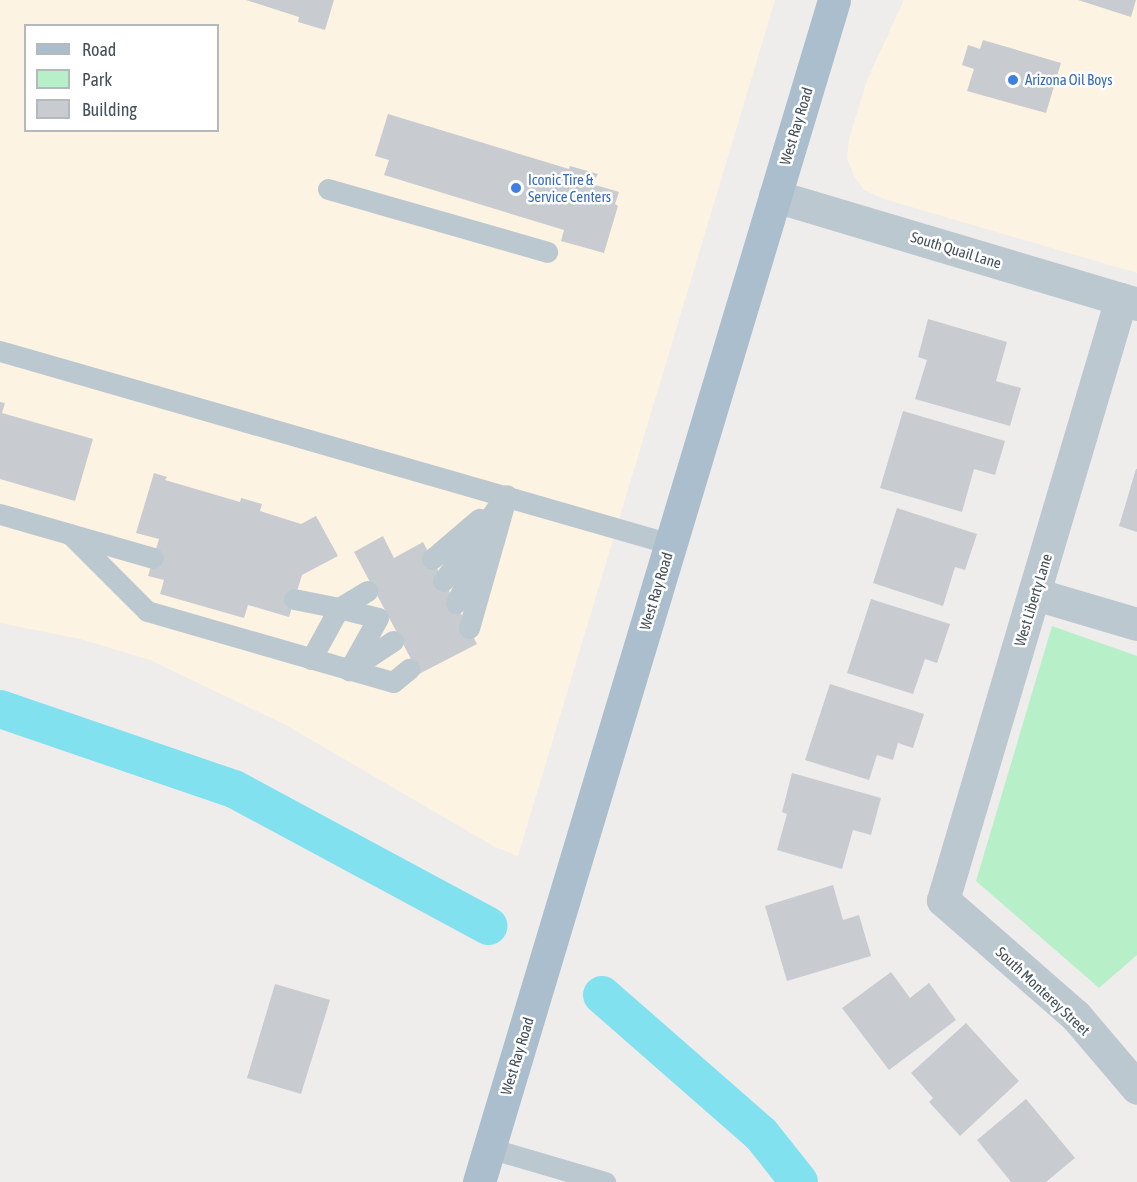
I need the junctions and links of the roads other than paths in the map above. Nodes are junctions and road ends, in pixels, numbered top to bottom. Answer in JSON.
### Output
{"nodes":[{"id":1,"x":834,"y":0,"type":"edge"},
{"id":2,"x":328,"y":189,"type":"dead end"},
{"id":3,"x":775,"y":196,"type":"junction"},
{"id":4,"x":547,"y":252,"type":"dead end"},
{"id":5,"x":1129,"y":301,"type":"edge"},
{"id":6,"x":0,"y":351,"type":"edge"},
{"id":7,"x":507,"y":495,"type":"junction"},
{"id":8,"x":0,"y":514,"type":"edge"},
{"id":9,"x":70,"y":534,"type":"junction"},
{"id":10,"x":671,"y":543,"type":"junction"},
{"id":11,"x":153,"y":558,"type":"dead end"},
{"id":12,"x":432,"y":559,"type":"dead end"},
{"id":13,"x":443,"y":580,"type":"dead end"},
{"id":14,"x":367,"y":591,"type":"dead end"},
{"id":15,"x":1035,"y":594,"type":"junction"},
{"id":16,"x":294,"y":599,"type":"dead end"},
{"id":17,"x":456,"y":603,"type":"dead end"},
{"id":18,"x":339,"y":608,"type":"junction"},
{"id":19,"x":1137,"y":624,"type":"edge"},
{"id":20,"x":469,"y":628,"type":"dead end"},
{"id":21,"x":393,"y":641,"type":"dead end"},
{"id":22,"x":311,"y":659,"type":"junction"},
{"id":23,"x":409,"y":669,"type":"dead end"},
{"id":24,"x":349,"y":670,"type":"junction"},
{"id":25,"x":943,"y":900,"type":"joint"},
{"id":26,"x":1137,"y":1088,"type":"edge"},
{"id":27,"x":489,"y":1148,"type":"junction"},
{"id":28,"x":479,"y":1182,"type":"edge"},
{"id":29,"x":604,"y":1182,"type":"edge"}],
"edges":[{"from":1,"to":3,"type":"main road","name":"West Ray Road"},
{"from":2,"to":4,"type":"lane"},
{"from":3,"to":5,"type":"street","name":"South Quail Lane"},
{"from":3,"to":10,"type":"main road","name":"West Ray Road"},
{"from":5,"to":15,"type":"street","name":"West Liberty Lane"},
{"from":6,"to":7,"type":"lane"},
{"from":7,"to":10,"type":"lane"},
{"from":7,"to":12,"type":"lane"},
{"from":7,"to":13,"type":"lane"},
{"from":7,"to":17,"type":"lane"},
{"from":7,"to":20,"type":"lane"},
{"from":8,"to":9,"type":"lane"},
{"from":9,"to":11,"type":"lane"},
{"from":9,"to":22,"type":"lane"},
{"from":10,"to":27,"type":"main road","name":"West Ray Road"},
{"from":14,"to":18,"type":"lane"},
{"from":15,"to":19,"type":"street"},
{"from":15,"to":25,"type":"street","name":"West Liberty Lane"},
{"from":16,"to":18,"type":"lane"},
{"from":18,"to":22,"type":"lane"},
{"from":18,"to":24,"type":"lane"},
{"from":21,"to":24,"type":"lane"},
{"from":22,"to":24,"type":"lane"},
{"from":23,"to":24,"type":"lane"},
{"from":25,"to":26,"type":"street","name":"South Monterey Street"},
{"from":27,"to":28,"type":"main road","name":"West Ray Road"},
{"from":27,"to":29,"type":"lane"}]}
